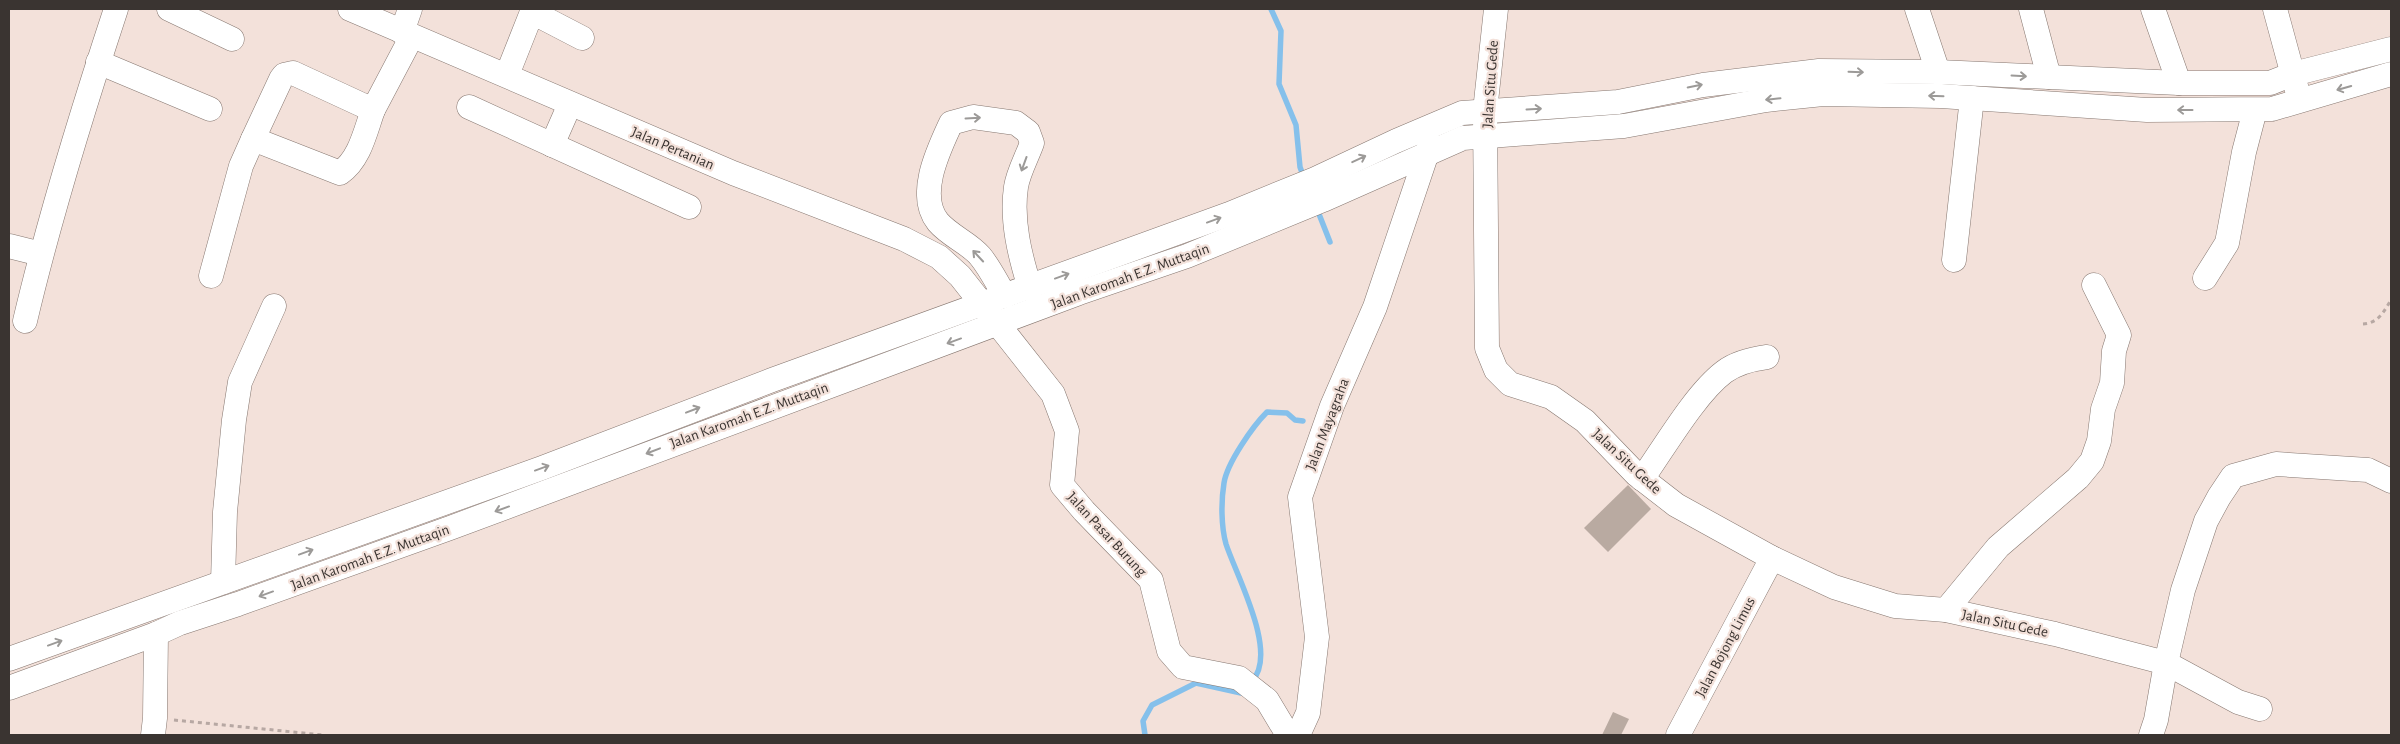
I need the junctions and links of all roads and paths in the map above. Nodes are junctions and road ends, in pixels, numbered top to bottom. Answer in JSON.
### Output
{"nodes":[{"id":1,"x":116,"y":9,"type":"edge"},
{"id":2,"x":169,"y":9,"type":"edge"},
{"id":3,"x":350,"y":9,"type":"edge"},
{"id":4,"x":410,"y":9,"type":"edge"},
{"id":5,"x":1496,"y":9,"type":"edge"},
{"id":6,"x":1917,"y":9,"type":"edge"},
{"id":7,"x":2031,"y":9,"type":"edge"},
{"id":8,"x":2153,"y":9,"type":"edge"},
{"id":9,"x":2275,"y":9,"type":"edge"},
{"id":10,"x":532,"y":11,"type":"edge"},
{"id":11,"x":407,"y":34,"type":"junction"},
{"id":12,"x":582,"y":38,"type":"dead end"},
{"id":13,"x":232,"y":39,"type":"dead end"},
{"id":14,"x":2391,"y":49,"type":"edge"},
{"id":15,"x":98,"y":62,"type":"junction"},
{"id":16,"x":1938,"y":72,"type":"junction"},
{"id":17,"x":2293,"y":74,"type":"junction"},
{"id":18,"x":2391,"y":74,"type":"edge"},
{"id":19,"x":507,"y":75,"type":"junction"},
{"id":20,"x":2049,"y":77,"type":"junction"},
{"id":21,"x":2179,"y":83,"type":"junction"},
{"id":22,"x":1972,"y":98,"type":"junction"},
{"id":23,"x":2300,"y":101,"type":"junction"},
{"id":24,"x":570,"y":104,"type":"junction"},
{"id":25,"x":469,"y":107,"type":"dead end"},
{"id":26,"x":210,"y":109,"type":"dead end"},
{"id":27,"x":373,"y":110,"type":"junction"},
{"id":28,"x":2255,"y":110,"type":"junction"},
{"id":29,"x":1485,"y":111,"type":"junction"},
{"id":30,"x":1437,"y":124,"type":"junction"},
{"id":31,"x":1487,"y":136,"type":"junction"},
{"id":32,"x":253,"y":139,"type":"junction"},
{"id":33,"x":552,"y":145,"type":"junction"},
{"id":34,"x":1427,"y":154,"type":"junction"},
{"id":35,"x":1319,"y":190,"type":"junction"},
{"id":36,"x":689,"y":207,"type":"dead end"},
{"id":37,"x":1275,"y":208,"type":"junction"},
{"id":38,"x":9,"y":246,"type":"edge"},
{"id":39,"x":41,"y":254,"type":"junction"},
{"id":40,"x":1954,"y":260,"type":"dead end"},
{"id":41,"x":211,"y":276,"type":"dead end"},
{"id":42,"x":2205,"y":278,"type":"dead end"},
{"id":43,"x":2094,"y":285,"type":"dead end"},
{"id":44,"x":1030,"y":288,"type":"junction"},
{"id":45,"x":1005,"y":296,"type":"junction"},
{"id":46,"x":2391,"y":300,"type":"edge"},
{"id":47,"x":983,"y":304,"type":"junction"},
{"id":48,"x":274,"y":306,"type":"dead end"},
{"id":49,"x":25,"y":321,"type":"dead end"},
{"id":50,"x":999,"y":324,"type":"junction"},
{"id":51,"x":2364,"y":324,"type":"dead end"},
{"id":52,"x":1767,"y":357,"type":"dead end"},
{"id":53,"x":1642,"y":479,"type":"junction"},
{"id":54,"x":2391,"y":481,"type":"edge"},
{"id":55,"x":429,"y":508,"type":"junction"},
{"id":56,"x":440,"y":532,"type":"junction"},
{"id":57,"x":1772,"y":558,"type":"junction"},
{"id":58,"x":223,"y":582,"type":"junction"},
{"id":59,"x":1946,"y":610,"type":"junction"},
{"id":60,"x":156,"y":634,"type":"junction"},
{"id":61,"x":9,"y":659,"type":"edge"},
{"id":62,"x":2166,"y":663,"type":"junction"},
{"id":63,"x":9,"y":688,"type":"edge"},
{"id":64,"x":2260,"y":710,"type":"dead end"},
{"id":65,"x":154,"y":726,"type":"edge"},
{"id":66,"x":323,"y":735,"type":"edge"},
{"id":67,"x":1288,"y":735,"type":"edge"},
{"id":68,"x":1298,"y":735,"type":"edge"},
{"id":69,"x":1678,"y":735,"type":"edge"},
{"id":70,"x":2150,"y":735,"type":"edge"}],
"edges":[{"from":1,"to":15,"type":"street"},
{"from":2,"to":13,"type":"street"},
{"from":3,"to":11,"type":"street","name":"Jalan Pertanian"},
{"from":4,"to":11,"type":"street"},
{"from":5,"to":29,"type":"street","name":"Jalan Situ Gede"},
{"from":6,"to":16,"type":"street"},
{"from":7,"to":20,"type":"street"},
{"from":8,"to":21,"type":"street"},
{"from":9,"to":17,"type":"street"},
{"from":10,"to":12,"type":"street"},
{"from":10,"to":19,"type":"street"},
{"from":11,"to":19,"type":"street","name":"Jalan Pertanian"},
{"from":11,"to":27,"type":"street"},
{"from":14,"to":17,"type":"street","name":"Jalan Karomah E.Z. Muttaqin"},
{"from":15,"to":26,"type":"street"},
{"from":15,"to":39,"type":"street"},
{"from":16,"to":20,"type":"street","name":"Jalan Karomah E.Z. Muttaqin","one_way":true},
{"from":29,"to":16,"type":"street","name":"Jalan Karomah E.Z. Muttaqin","one_way":true},
{"from":17,"to":21,"type":"street","name":"Jalan Karomah E.Z. Muttaqin"},
{"from":17,"to":23,"type":"street"},
{"from":18,"to":23,"type":"street","name":"Jalan Karomah E.Z. Muttaqin","one_way":true},
{"from":19,"to":24,"type":"street","name":"Jalan Pertanian"},
{"from":20,"to":21,"type":"street","name":"Jalan Karomah E.Z. Muttaqin"},
{"from":28,"to":22,"type":"street","name":"Jalan Karomah E.Z. Muttaqin","one_way":true},
{"from":22,"to":31,"type":"street","name":"Jalan Karomah E.Z. Muttaqin","one_way":true},
{"from":22,"to":40,"type":"street"},
{"from":23,"to":28,"type":"street","name":"Jalan Karomah E.Z. Muttaqin"},
{"from":24,"to":33,"type":"street"},
{"from":24,"to":47,"type":"street","name":"Jalan Pertanian"},
{"from":25,"to":33,"type":"street"},
{"from":27,"to":32,"type":"street"},
{"from":27,"to":32,"type":"street"},
{"from":28,"to":42,"type":"street"},
{"from":29,"to":30,"type":"street","name":"Jalan Karomah E.Z. Muttaqin"},
{"from":29,"to":31,"type":"street","name":"Jalan Situ Gede"},
{"from":30,"to":34,"type":"street","name":"Jalan Mayagraha"},
{"from":35,"to":30,"type":"street","name":"Jalan Karomah E.Z. Muttaqin","one_way":true},
{"from":31,"to":34,"type":"street","name":"Jalan Karomah E.Z. Muttaqin"},
{"from":31,"to":53,"type":"street","name":"Jalan Situ Gede"},
{"from":32,"to":41,"type":"street"},
{"from":33,"to":36,"type":"street"},
{"from":34,"to":35,"type":"street","name":"Jalan Karomah E.Z. Muttaqin"},
{"from":34,"to":68,"type":"street","name":"Jalan Mayagraha"},
{"from":35,"to":37,"type":"street","name":"Jalan Karomah E.Z. Muttaqin"},
{"from":44,"to":37,"type":"street","name":"Jalan Karomah E.Z. Muttaqin","one_way":true},
{"from":37,"to":50,"type":"street","name":"Jalan Karomah E.Z. Muttaqin"},
{"from":38,"to":39,"type":"street"},
{"from":39,"to":49,"type":"street"},
{"from":43,"to":59,"type":"street"},
{"from":44,"to":45,"type":"street","name":"Jalan Karomah E.Z. Muttaqin"},
{"from":45,"to":44,"type":"street","one_way":true},
{"from":45,"to":47,"type":"street","name":"Jalan Karomah E.Z. Muttaqin"},
{"from":46,"to":51,"type":"path"},
{"from":47,"to":50,"type":"street","name":"Jalan Pasar Burung"},
{"from":55,"to":47,"type":"street","name":"Jalan Karomah E.Z. Muttaqin","one_way":true},
{"from":48,"to":58,"type":"street"},
{"from":50,"to":56,"type":"street","name":"Jalan Karomah E.Z. Muttaqin","one_way":true},
{"from":50,"to":67,"type":"street","name":"Jalan Pasar Burung"},
{"from":52,"to":53,"type":"street"},
{"from":53,"to":57,"type":"street","name":"Jalan Situ Gede"},
{"from":54,"to":62,"type":"street"},
{"from":55,"to":56,"type":"street"},
{"from":58,"to":55,"type":"street","name":"Jalan Karomah E.Z. Muttaqin","one_way":true},
{"from":56,"to":60,"type":"street","name":"Jalan Karomah E.Z. Muttaqin","one_way":true},
{"from":57,"to":59,"type":"street","name":"Jalan Situ Gede"},
{"from":57,"to":69,"type":"street","name":"Jalan Bojong Limus"},
{"from":61,"to":58,"type":"street","name":"Jalan Karomah E.Z. Muttaqin","one_way":true},
{"from":59,"to":62,"type":"street","name":"Jalan Situ Gede"},
{"from":60,"to":63,"type":"street","name":"Jalan Karomah E.Z. Muttaqin"},
{"from":60,"to":65,"type":"street"},
{"from":62,"to":64,"type":"street","name":"Jalan Situ Gede"},
{"from":62,"to":70,"type":"street"},
{"from":65,"to":66,"type":"path"}]}
